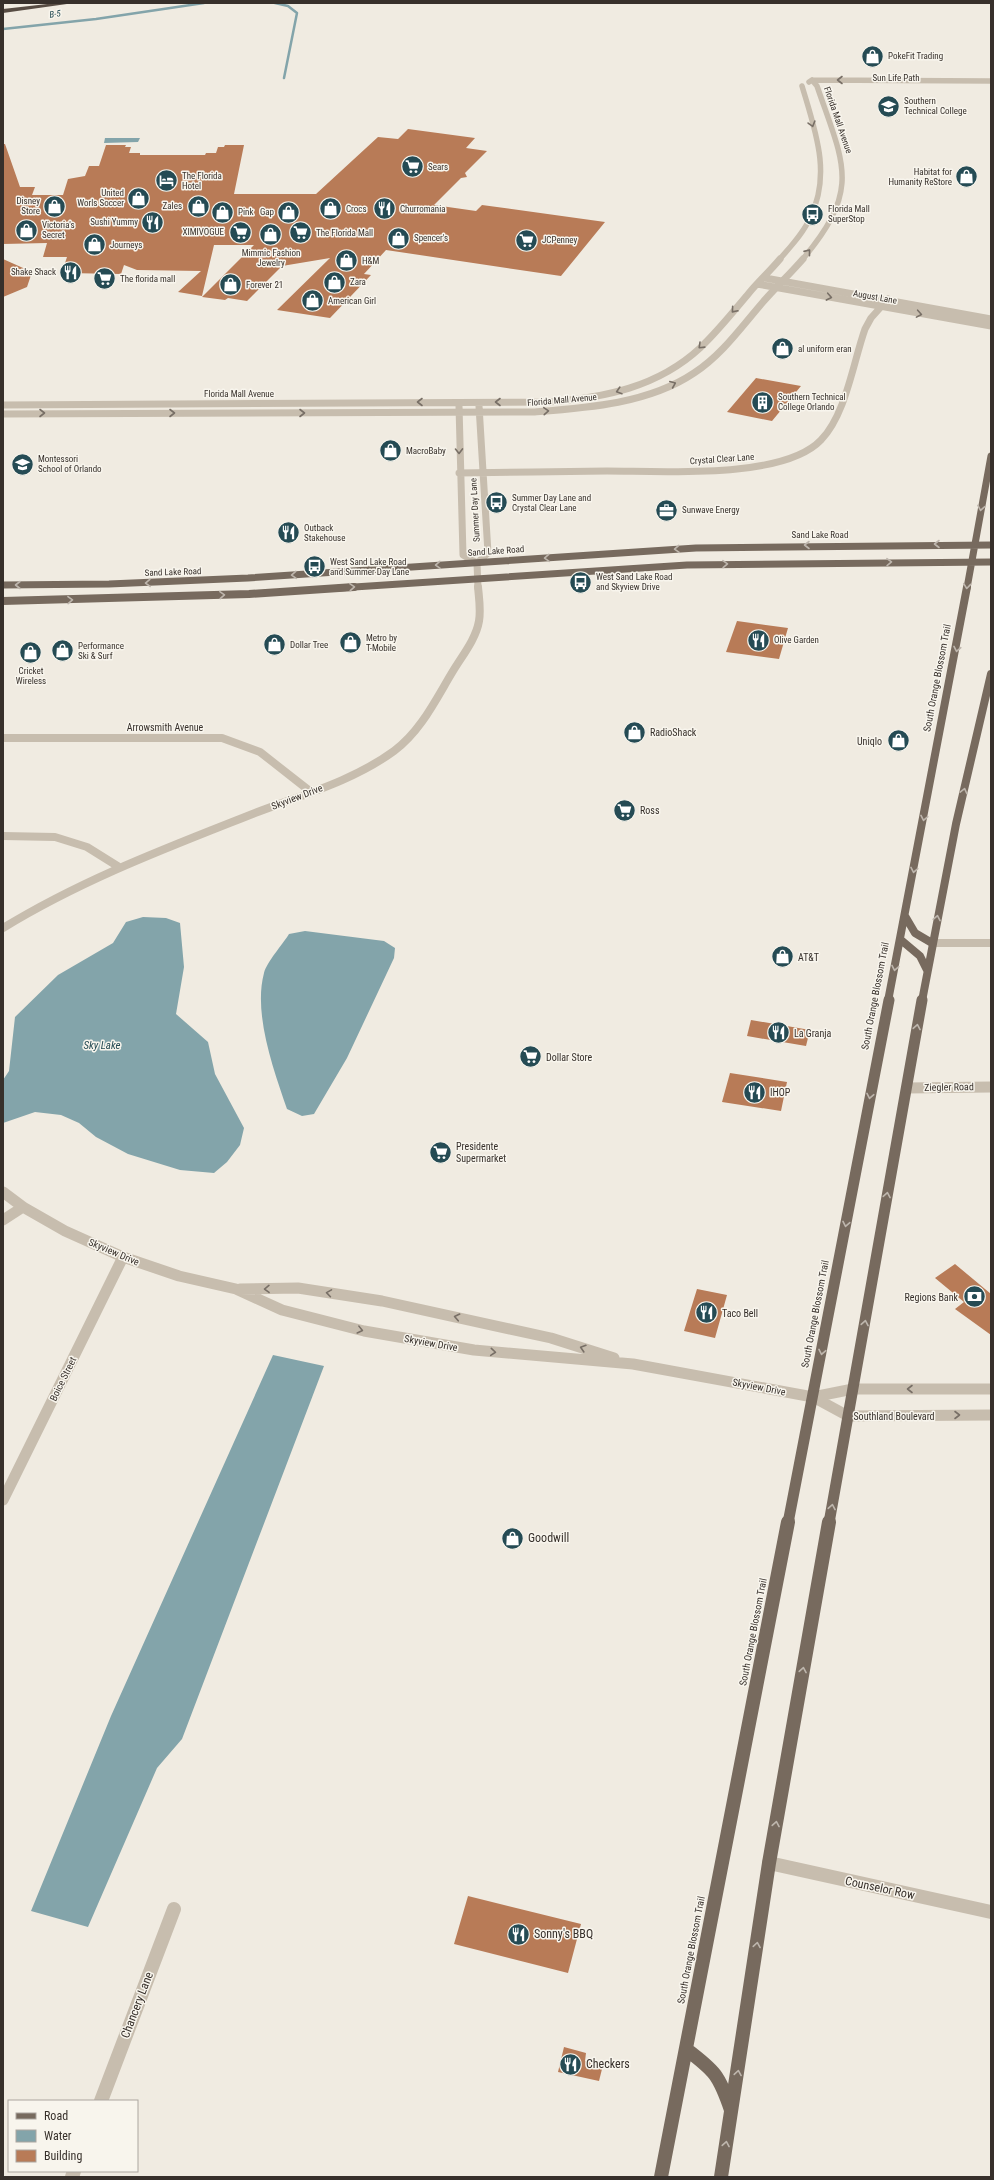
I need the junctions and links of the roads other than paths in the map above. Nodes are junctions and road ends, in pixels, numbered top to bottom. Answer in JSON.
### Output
{"nodes":[{"id":1,"x":71,"y":3,"type":"edge"},
{"id":2,"x":3,"y":11,"type":"edge"},
{"id":3,"x":812,"y":80,"type":"junction"},
{"id":4,"x":991,"y":81,"type":"edge"},
{"id":5,"x":936,"y":83,"type":"junction"},
{"id":6,"x":802,"y":86,"type":"junction"},
{"id":7,"x":816,"y":86,"type":"junction"},
{"id":8,"x":991,"y":86,"type":"edge"},
{"id":9,"x":765,"y":278,"type":"junction"},
{"id":10,"x":783,"y":281,"type":"junction"},
{"id":11,"x":757,"y":284,"type":"junction"},
{"id":12,"x":776,"y":287,"type":"junction"},
{"id":13,"x":888,"y":300,"type":"junction"},
{"id":14,"x":880,"y":307,"type":"junction"},
{"id":15,"x":970,"y":315,"type":"junction"},
{"id":16,"x":991,"y":315,"type":"edge"},
{"id":17,"x":991,"y":319,"type":"edge"},
{"id":18,"x":991,"y":326,"type":"edge"},
{"id":19,"x":459,"y":402,"type":"junction"},
{"id":20,"x":479,"y":402,"type":"junction"},
{"id":21,"x":3,"y":405,"type":"edge"},
{"id":22,"x":458,"y":412,"type":"junction"},
{"id":23,"x":480,"y":412,"type":"junction"},
{"id":24,"x":3,"y":414,"type":"edge"},
{"id":25,"x":991,"y":456,"type":"edge"},
{"id":26,"x":459,"y":473,"type":"junction"},
{"id":27,"x":483,"y":473,"type":"junction"},
{"id":28,"x":976,"y":544,"type":"junction"},
{"id":29,"x":991,"y":544,"type":"edge"},
{"id":30,"x":972,"y":562,"type":"junction"},
{"id":31,"x":991,"y":562,"type":"edge"},
{"id":32,"x":477,"y":563,"type":"junction"},
{"id":33,"x":476,"y":578,"type":"junction"},
{"id":34,"x":187,"y":581,"type":"junction"},
{"id":35,"x":3,"y":585,"type":"edge"},
{"id":36,"x":183,"y":597,"type":"junction"},
{"id":37,"x":3,"y":601,"type":"edge"},
{"id":38,"x":991,"y":674,"type":"edge"},
{"id":39,"x":3,"y":738,"type":"edge"},
{"id":40,"x":310,"y":792,"type":"junction"},
{"id":41,"x":3,"y":836,"type":"edge"},
{"id":42,"x":119,"y":867,"type":"junction"},
{"id":43,"x":905,"y":916,"type":"junction"},
{"id":44,"x":3,"y":928,"type":"edge"},
{"id":45,"x":901,"y":940,"type":"junction"},
{"id":46,"x":932,"y":943,"type":"junction"},
{"id":47,"x":991,"y":943,"type":"edge"},
{"id":48,"x":927,"y":970,"type":"junction"},
{"id":49,"x":991,"y":1087,"type":"edge"},
{"id":50,"x":907,"y":1088,"type":"junction"},
{"id":51,"x":3,"y":1192,"type":"edge"},
{"id":52,"x":23,"y":1206,"type":"junction"},
{"id":53,"x":3,"y":1220,"type":"edge"},
{"id":54,"x":123,"y":1257,"type":"junction"},
{"id":55,"x":236,"y":1289,"type":"junction"},
{"id":56,"x":633,"y":1364,"type":"junction"},
{"id":57,"x":853,"y":1389,"type":"junction"},
{"id":58,"x":991,"y":1389,"type":"edge"},
{"id":59,"x":813,"y":1397,"type":"junction"},
{"id":60,"x":991,"y":1415,"type":"edge"},
{"id":61,"x":848,"y":1416,"type":"junction"},
{"id":62,"x":8,"y":1480,"type":"edge"},
{"id":63,"x":3,"y":1500,"type":"edge"},
{"id":64,"x":769,"y":1863,"type":"junction"},
{"id":65,"x":174,"y":1909,"type":"dead end"},
{"id":66,"x":991,"y":1912,"type":"edge"},
{"id":67,"x":686,"y":2049,"type":"junction"},
{"id":68,"x":101,"y":2100,"type":"edge"},
{"id":69,"x":732,"y":2112,"type":"junction"},
{"id":70,"x":661,"y":2177,"type":"edge"},
{"id":71,"x":721,"y":2177,"type":"edge"}],
"edges":[{"from":1,"to":2,"type":"highway"},
{"from":5,"to":3,"type":"street","name":"Sun Life Path","one_way":true},
{"from":3,"to":6,"type":"street","name":"Florida Mall Avenue"},
{"from":3,"to":7,"type":"street","name":"Florida Mall Avenue"},
{"from":4,"to":5,"type":"street","name":"Sun Life Path"},
{"from":5,"to":7,"type":"street","name":"Sun Life Path"},
{"from":5,"to":8,"type":"street","name":"Sun Life Path"},
{"from":6,"to":7,"type":"street","name":"Sun Life Path"},
{"from":6,"to":9,"type":"street","name":"Florida Mall Avenue","one_way":true},
{"from":10,"to":7,"type":"street","name":"Florida Mall Avenue","one_way":true},
{"from":9,"to":10,"type":"street","name":"August Lane"},
{"from":9,"to":11,"type":"street","name":"Florida Mall Avenue"},
{"from":10,"to":12,"type":"street","name":"Florida Mall Avenue"},
{"from":10,"to":13,"type":"street","name":"August Lane"},
{"from":11,"to":12,"type":"street","name":"August Lane"},
{"from":11,"to":20,"type":"street","name":"Florida Mall Avenue","one_way":true},
{"from":12,"to":14,"type":"street","name":"August Lane","one_way":true},
{"from":23,"to":12,"type":"street","name":"Florida Mall Avenue","one_way":true},
{"from":13,"to":14,"type":"street","name":"Crystal Clear Lane"},
{"from":13,"to":15,"type":"street","name":"August Lane"},
{"from":14,"to":18,"type":"street","name":"August Lane","one_way":true},
{"from":14,"to":27,"type":"street","name":"Crystal Clear Lane"},
{"from":15,"to":16,"type":"street"},
{"from":15,"to":17,"type":"street","name":"August Lane"},
{"from":19,"to":20,"type":"street","name":"Florida Mall Avenue"},
{"from":19,"to":21,"type":"street","name":"Florida Mall Avenue","one_way":true},
{"from":19,"to":22,"type":"street","name":"Summer Day Lane"},
{"from":20,"to":23,"type":"street","name":"Summer Day Lane"},
{"from":22,"to":23,"type":"street","name":"Florida Mall Avenue"},
{"from":24,"to":22,"type":"street","name":"Florida Mall Avenue","one_way":true},
{"from":22,"to":26,"type":"street","name":"Summer Day Lane","one_way":true},
{"from":23,"to":27,"type":"street","name":"Summer Day Lane"},
{"from":25,"to":28,"type":"main road","name":"South Orange Blossom Trail","one_way":true},
{"from":26,"to":27,"type":"street","name":"Crystal Clear Lane"},
{"from":26,"to":32,"type":"street","name":"Summer Day Lane"},
{"from":27,"to":32,"type":"street","name":"Summer Day Lane"},
{"from":28,"to":29,"type":"main road","name":"Sand Lake Road"},
{"from":28,"to":30,"type":"main road","name":"South Orange Blossom Trail"},
{"from":28,"to":32,"type":"main road","name":"Sand Lake Road","one_way":true},
{"from":30,"to":31,"type":"main road"},
{"from":33,"to":30,"type":"main road","one_way":true},
{"from":30,"to":43,"type":"main road","name":"South Orange Blossom Trail","one_way":true},
{"from":32,"to":33,"type":"street","name":"Skyview Drive"},
{"from":32,"to":34,"type":"main road","name":"Sand Lake Road","one_way":true},
{"from":36,"to":33,"type":"main road","one_way":true},
{"from":33,"to":40,"type":"street","name":"Skyview Drive"},
{"from":34,"to":35,"type":"main road","name":"Sand Lake Road","one_way":true},
{"from":34,"to":36,"type":"main road"},
{"from":37,"to":36,"type":"main road","one_way":true},
{"from":46,"to":38,"type":"main road","one_way":true},
{"from":39,"to":40,"type":"street","name":"Arrowsmith Avenue"},
{"from":40,"to":42,"type":"street","name":"Skyview Drive"},
{"from":41,"to":42,"type":"street"},
{"from":42,"to":44,"type":"street","name":"Skyview Drive"},
{"from":43,"to":45,"type":"main road","name":"South Orange Blossom Trail"},
{"from":43,"to":46,"type":"main road"},
{"from":45,"to":48,"type":"main road"},
{"from":45,"to":59,"type":"main road","name":"South Orange Blossom Trail","one_way":true},
{"from":46,"to":47,"type":"street"},
{"from":46,"to":48,"type":"main road"},
{"from":50,"to":48,"type":"main road","one_way":true},
{"from":49,"to":50,"type":"street","name":"Ziegler Road"},
{"from":57,"to":50,"type":"main road","one_way":true},
{"from":51,"to":52,"type":"street","name":"Skyview Drive"},
{"from":52,"to":53,"type":"street"},
{"from":52,"to":54,"type":"street","name":"Skyview Drive"},
{"from":54,"to":55,"type":"street","name":"Skyview Drive"},
{"from":54,"to":62,"type":"street","name":"Boice Street"},
{"from":56,"to":55,"type":"street","name":"Skyview Drive","one_way":true},
{"from":55,"to":56,"type":"street","name":"Skyview Drive","one_way":true},
{"from":56,"to":59,"type":"street","name":"Skyview Drive"},
{"from":58,"to":57,"type":"street","one_way":true},
{"from":57,"to":59,"type":"street"},
{"from":57,"to":61,"type":"main road"},
{"from":59,"to":61,"type":"street","name":"Southland Boulevard"},
{"from":59,"to":67,"type":"main road","name":"South Orange Blossom Trail"},
{"from":61,"to":60,"type":"street","name":"Southland Boulevard","one_way":true},
{"from":64,"to":61,"type":"main road","one_way":true},
{"from":62,"to":63,"type":"street","name":"Boice Street"},
{"from":64,"to":66,"type":"street","name":"Counselor Row"},
{"from":69,"to":64,"type":"main road","one_way":true},
{"from":65,"to":68,"type":"street","name":"Chancery Lane"},
{"from":67,"to":69,"type":"main road"},
{"from":67,"to":70,"type":"main road","name":"South Orange Blossom Trail"},
{"from":71,"to":69,"type":"main road","one_way":true}]}
